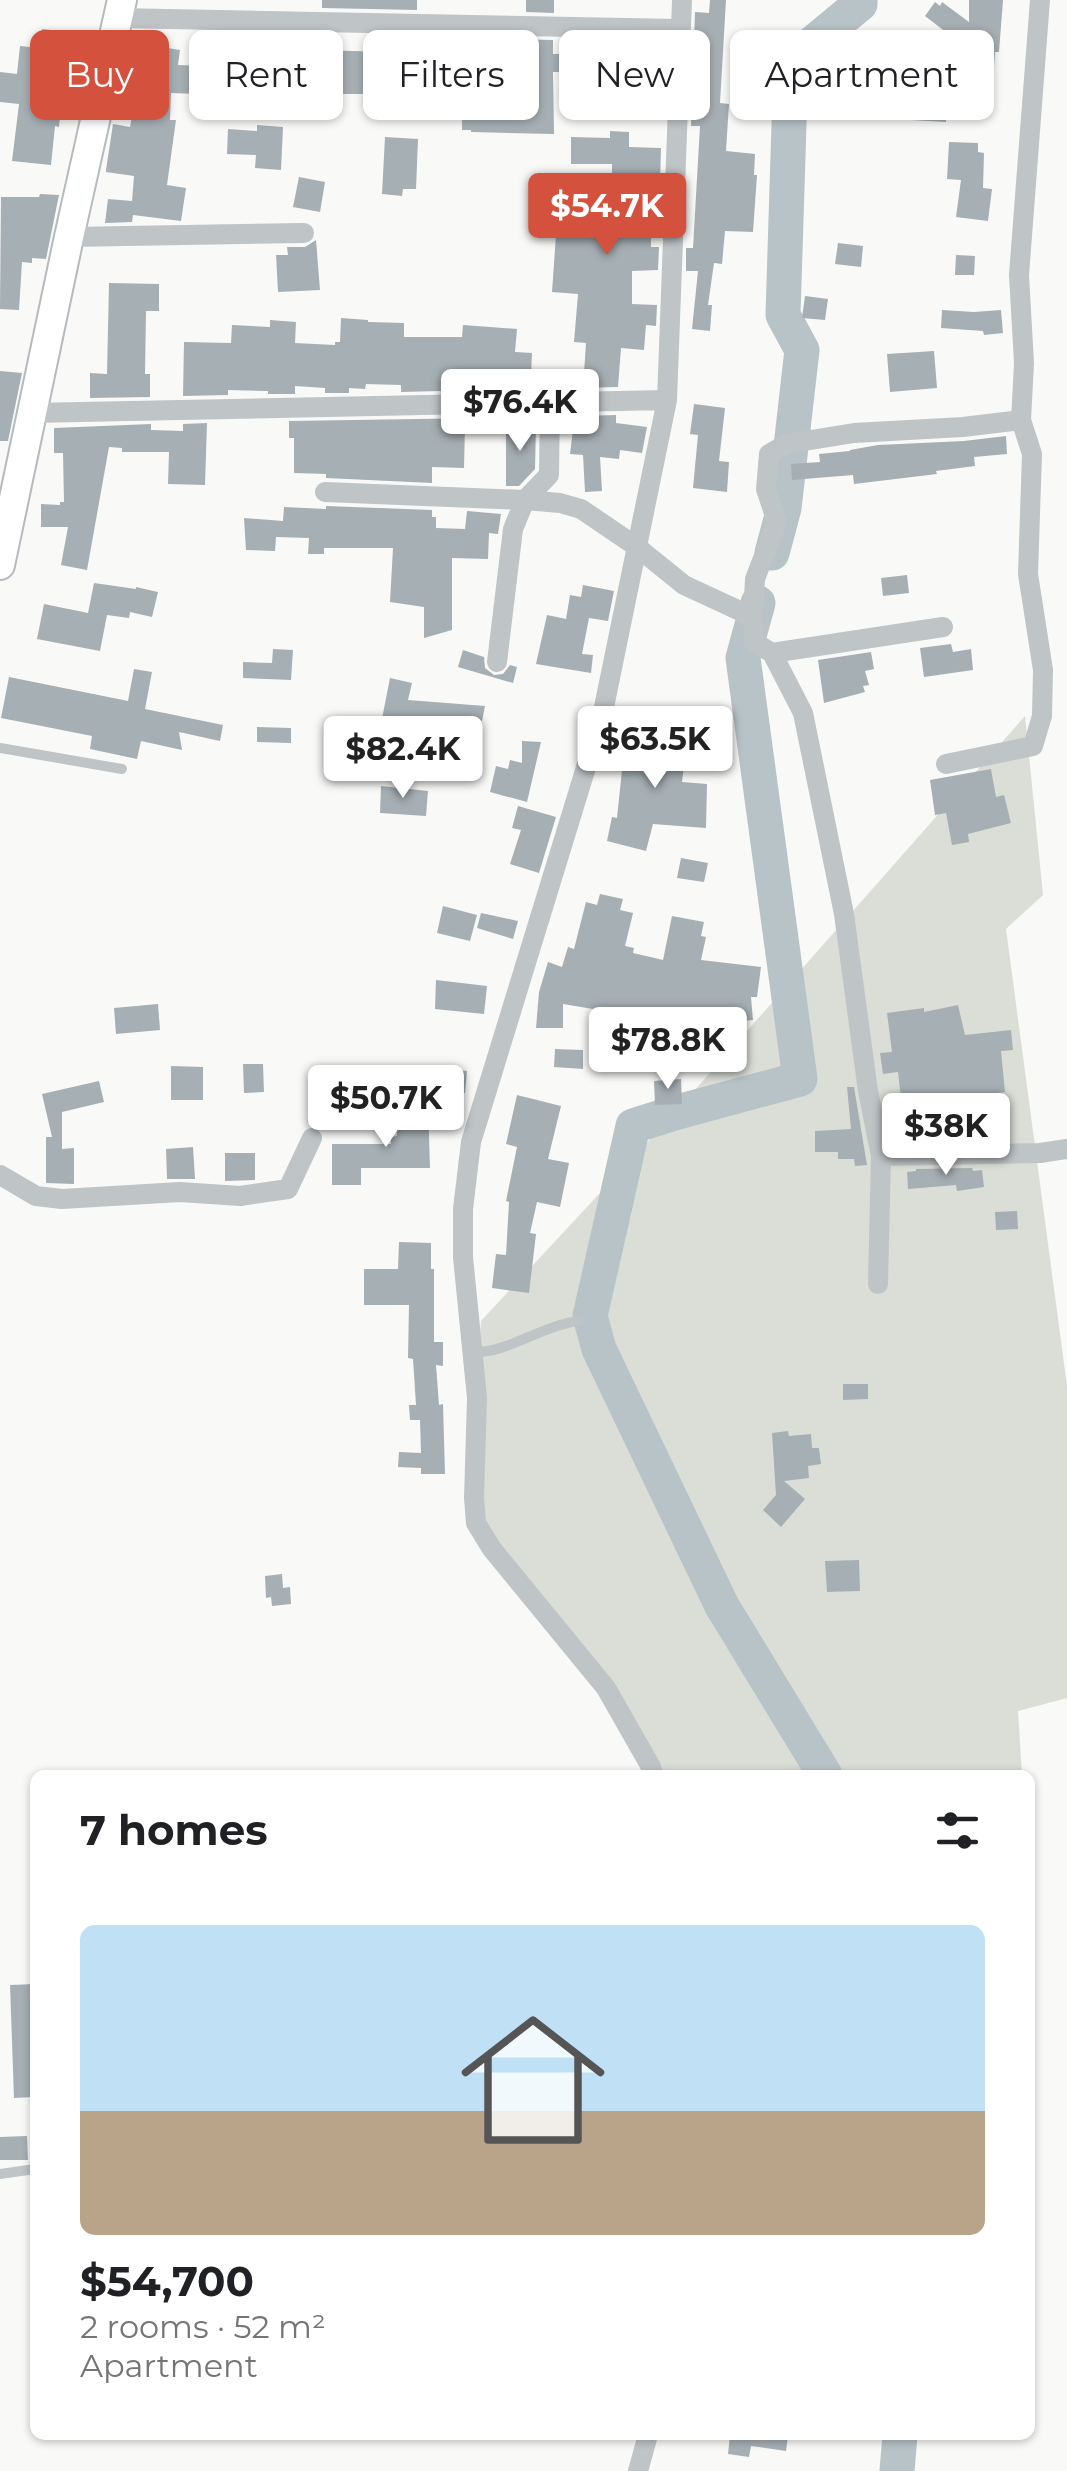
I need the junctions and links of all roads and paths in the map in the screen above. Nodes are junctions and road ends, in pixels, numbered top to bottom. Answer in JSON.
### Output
{"nodes":[{"id":1,"x":682,"y":0,"type":"edge"},
{"id":2,"x":1040,"y":0,"type":"edge"},
{"id":3,"x":120,"y":9,"type":"edge"},
{"id":4,"x":680,"y":29,"type":"junction"},
{"id":5,"x":304,"y":233,"type":"dead end"},
{"id":6,"x":69,"y":237,"type":"junction"},
{"id":7,"x":667,"y":400,"type":"junction"},
{"id":8,"x":550,"y":402,"type":"junction"},
{"id":9,"x":31,"y":414,"type":"junction"},
{"id":10,"x":1021,"y":420,"type":"junction"},
{"id":11,"x":325,"y":492,"type":"dead end"},
{"id":12,"x":525,"y":500,"type":"junction"},
{"id":13,"x":637,"y":547,"type":"junction"},
{"id":14,"x":0,"y":563,"type":"edge"},
{"id":15,"x":752,"y":617,"type":"junction"},
{"id":16,"x":944,"y":627,"type":"dead end"},
{"id":17,"x":763,"y":648,"type":"junction"},
{"id":18,"x":497,"y":662,"type":"dead end"},
{"id":19,"x":0,"y":748,"type":"edge"},
{"id":20,"x":946,"y":764,"type":"dead end"},
{"id":21,"x":122,"y":769,"type":"dead end"},
{"id":22,"x":312,"y":1138,"type":"dead end"},
{"id":23,"x":1067,"y":1150,"type":"edge"},
{"id":24,"x":881,"y":1156,"type":"junction"},
{"id":25,"x":0,"y":1175,"type":"edge"},
{"id":26,"x":878,"y":1284,"type":"dead end"},
{"id":27,"x":579,"y":1322,"type":"dead end"},
{"id":28,"x":472,"y":1352,"type":"junction"},
{"id":29,"x":651,"y":1770,"type":"edge"},
{"id":30,"x":30,"y":2170,"type":"edge"},
{"id":31,"x":0,"y":2174,"type":"edge"},
{"id":32,"x":647,"y":2440,"type":"edge"},
{"id":33,"x":638,"y":2471,"type":"edge"}],
"edges":[{"from":1,"to":4,"type":"street"},
{"from":2,"to":10,"type":"street"},
{"from":3,"to":4,"type":"street"},
{"from":3,"to":6,"type":"main road"},
{"from":4,"to":7,"type":"street"},
{"from":5,"to":6,"type":"street"},
{"from":6,"to":9,"type":"main road"},
{"from":7,"to":8,"type":"street"},
{"from":7,"to":13,"type":"street"},
{"from":8,"to":9,"type":"street"},
{"from":8,"to":12,"type":"street"},
{"from":9,"to":14,"type":"main road"},
{"from":10,"to":15,"type":"street"},
{"from":10,"to":20,"type":"street"},
{"from":11,"to":12,"type":"street"},
{"from":12,"to":13,"type":"street"},
{"from":12,"to":18,"type":"street"},
{"from":13,"to":15,"type":"street"},
{"from":13,"to":28,"type":"street"},
{"from":15,"to":17,"type":"street"},
{"from":16,"to":17,"type":"street"},
{"from":17,"to":24,"type":"street"},
{"from":19,"to":21,"type":"lane"},
{"from":22,"to":25,"type":"street"},
{"from":23,"to":24,"type":"street"},
{"from":24,"to":26,"type":"street"},
{"from":27,"to":28,"type":"lane"},
{"from":28,"to":29,"type":"street"},
{"from":30,"to":31,"type":"lane"},
{"from":32,"to":33,"type":"street"}]}
